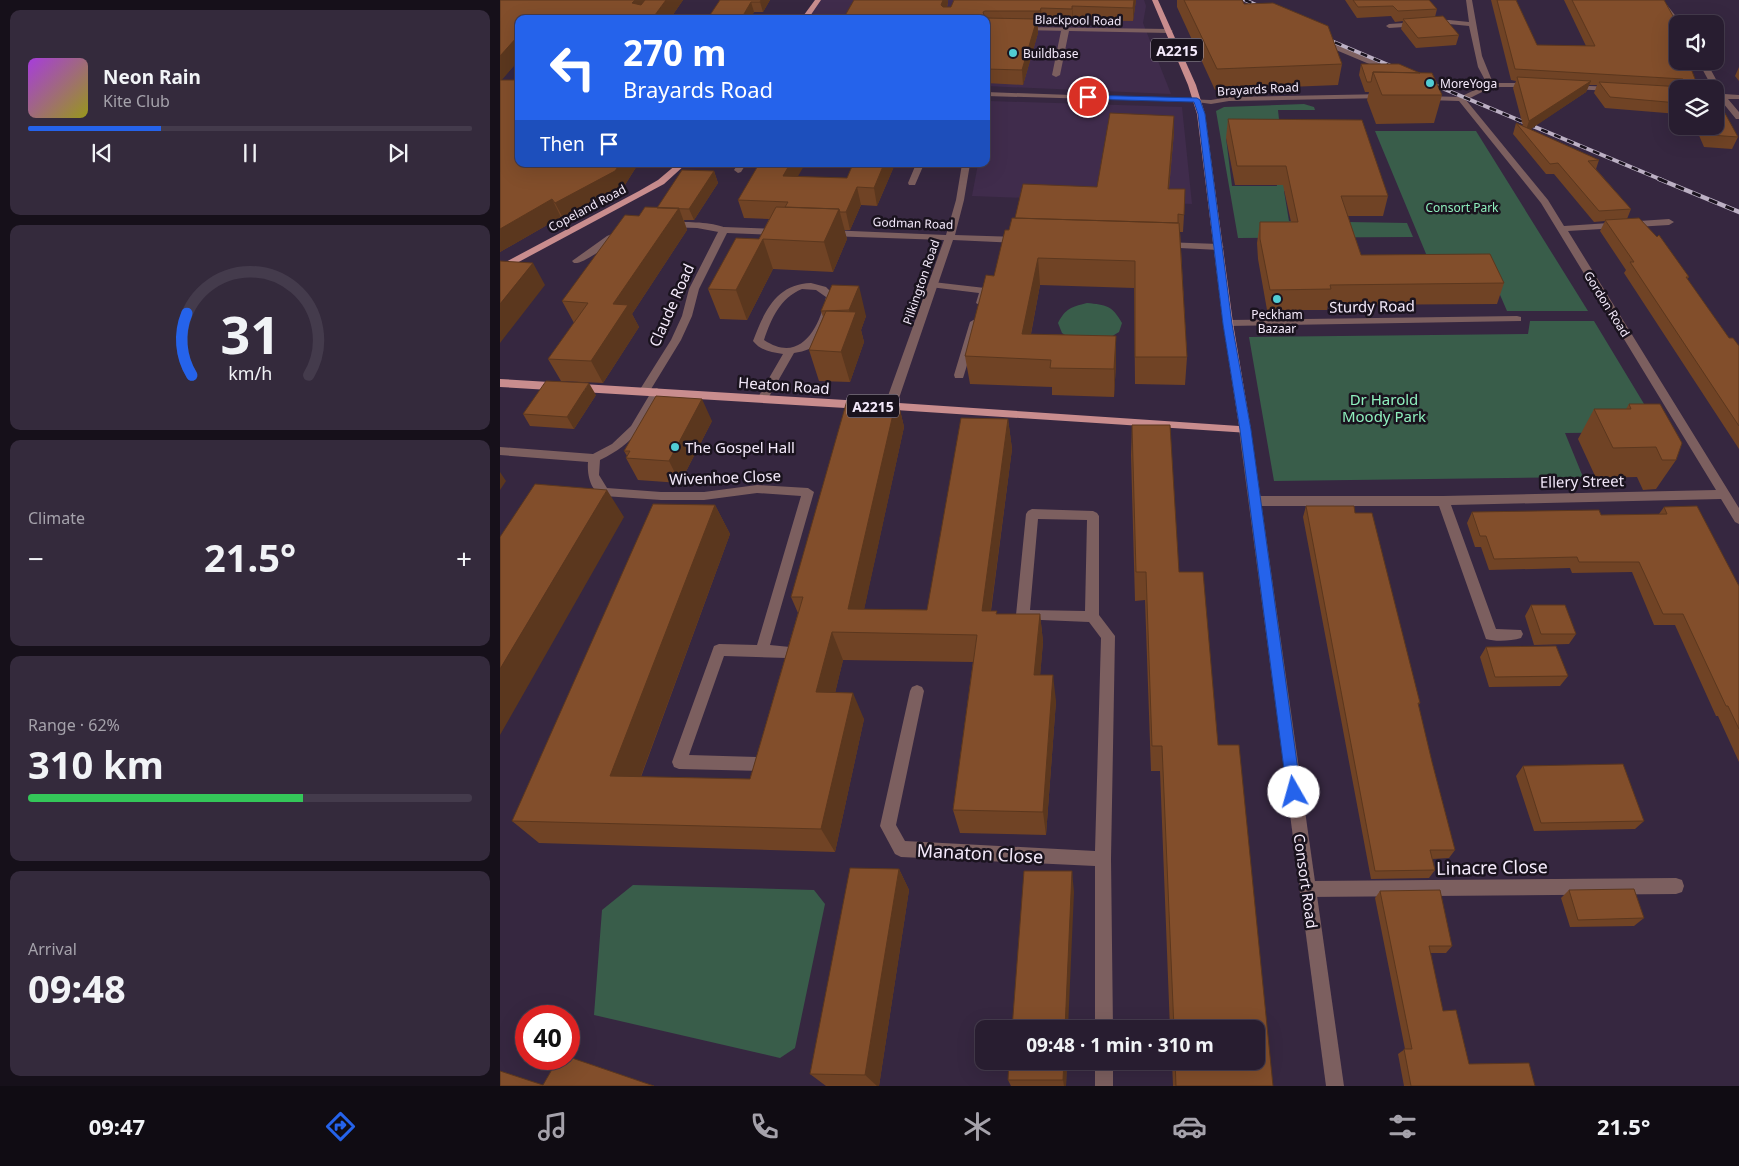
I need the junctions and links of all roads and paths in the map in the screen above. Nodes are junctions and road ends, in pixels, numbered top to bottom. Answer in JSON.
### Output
{"nodes":[{"id":1,"x":818,"y":0,"type":"edge"},
{"id":2,"x":1155,"y":0,"type":"edge"},
{"id":3,"x":1469,"y":0,"type":"edge"},
{"id":4,"x":1659,"y":0,"type":"edge"},
{"id":5,"x":807,"y":15,"type":"edge"},
{"id":6,"x":1672,"y":15,"type":"edge"},
{"id":7,"x":1474,"y":24,"type":"junction"},
{"id":8,"x":1389,"y":26,"type":"dead end"},
{"id":9,"x":1016,"y":29,"type":"edge"},
{"id":10,"x":1065,"y":31,"type":"junction"},
{"id":11,"x":1169,"y":32,"type":"junction"},
{"id":12,"x":1316,"y":38,"type":"edge"},
{"id":13,"x":1378,"y":64,"type":"edge"},
{"id":14,"x":1056,"y":75,"type":"dead end"},
{"id":15,"x":1491,"y":85,"type":"junction"},
{"id":16,"x":1535,"y":85,"type":"edge"},
{"id":17,"x":1561,"y":87,"type":"edge"},
{"id":18,"x":1430,"y":90,"type":"edge"},
{"id":19,"x":1622,"y":90,"type":"edge"},
{"id":20,"x":990,"y":94,"type":"edge"},
{"id":21,"x":1724,"y":96,"type":"edge"},
{"id":22,"x":1396,"y":97,"type":"edge"},
{"id":23,"x":1739,"y":97,"type":"edge"},
{"id":24,"x":1414,"y":98,"type":"edge"},
{"id":25,"x":1441,"y":98,"type":"junction"},
{"id":26,"x":1461,"y":99,"type":"junction"},
{"id":27,"x":1197,"y":100,"type":"junction"},
{"id":28,"x":1724,"y":102,"type":"edge"},
{"id":29,"x":1739,"y":117,"type":"edge"},
{"id":30,"x":678,"y":167,"type":"edge"},
{"id":31,"x":919,"y":167,"type":"edge"},
{"id":32,"x":966,"y":167,"type":"edge"},
{"id":33,"x":912,"y":183,"type":"dead end"},
{"id":34,"x":1670,"y":222,"type":"dead end"},
{"id":35,"x":659,"y":224,"type":"edge"},
{"id":36,"x":633,"y":227,"type":"edge"},
{"id":37,"x":1560,"y":229,"type":"junction"},
{"id":38,"x":724,"y":230,"type":"junction"},
{"id":39,"x":793,"y":232,"type":"edge"},
{"id":40,"x":822,"y":233,"type":"edge"},
{"id":41,"x":950,"y":237,"type":"junction"},
{"id":42,"x":1030,"y":240,"type":"edge"},
{"id":43,"x":1150,"y":244,"type":"edge"},
{"id":44,"x":1219,"y":247,"type":"junction"},
{"id":45,"x":577,"y":261,"type":"dead end"},
{"id":46,"x":500,"y":269,"type":"edge"},
{"id":47,"x":933,"y":285,"type":"junction"},
{"id":48,"x":1517,"y":319,"type":"dead end"},
{"id":49,"x":1228,"y":324,"type":"junction"},
{"id":50,"x":790,"y":351,"type":"junction"},
{"id":51,"x":959,"y":375,"type":"dead end"},
{"id":52,"x":500,"y":383,"type":"edge"},
{"id":53,"x":651,"y":392,"type":"junction"},
{"id":54,"x":762,"y":399,"type":"junction"},
{"id":55,"x":890,"y":407,"type":"junction"},
{"id":56,"x":1246,"y":430,"type":"junction"},
{"id":57,"x":500,"y":451,"type":"edge"},
{"id":58,"x":594,"y":458,"type":"junction"},
{"id":59,"x":1723,"y":494,"type":"junction"},
{"id":60,"x":1255,"y":500,"type":"junction"},
{"id":61,"x":1443,"y":501,"type":"junction"},
{"id":62,"x":1739,"y":519,"type":"edge"},
{"id":63,"x":1092,"y":617,"type":"junction"},
{"id":64,"x":1516,"y":634,"type":"dead end"},
{"id":65,"x":762,"y":651,"type":"junction"},
{"id":66,"x":790,"y":670,"type":"edge"},
{"id":67,"x":918,"y":691,"type":"dead end"},
{"id":68,"x":768,"y":746,"type":"edge"},
{"id":69,"x":1103,"y":859,"type":"junction"},
{"id":70,"x":1676,"y":886,"type":"dead end"},
{"id":71,"x":1307,"y":889,"type":"junction"},
{"id":72,"x":1104,"y":1020,"type":"edge"},
{"id":73,"x":1104,"y":1070,"type":"edge"},
{"id":74,"x":1104,"y":1086,"type":"edge"},
{"id":75,"x":1335,"y":1086,"type":"edge"}],
"edges":[{"from":1,"to":5,"type":"main road"},
{"from":2,"to":11,"type":"main road","name":"Consort Road","number":"A2215"},
{"from":3,"to":7,"type":"street"},
{"from":4,"to":6,"type":"street"},
{"from":7,"to":8,"type":"street"},
{"from":7,"to":15,"type":"street"},
{"from":9,"to":10,"type":"street","name":"Blackpool Road"},
{"from":10,"to":11,"type":"street","name":"Blackpool Road"},
{"from":10,"to":14,"type":"street"},
{"from":11,"to":27,"type":"main road","name":"Consort Road","number":"A2215"},
{"from":12,"to":13,"type":"street"},
{"from":15,"to":16,"type":"street"},
{"from":15,"to":26,"type":"street"},
{"from":17,"to":19,"type":"street"},
{"from":18,"to":25,"type":"street"},
{"from":20,"to":27,"type":"street","name":"Brayards Road"},
{"from":21,"to":23,"type":"street"},
{"from":22,"to":27,"type":"street","name":"Brayards Road"},
{"from":24,"to":25,"type":"street"},
{"from":25,"to":26,"type":"street"},
{"from":26,"to":37,"type":"street","name":"Gordon Road"},
{"from":27,"to":44,"type":"main road","name":"Consort Road","number":"A2215"},
{"from":28,"to":29,"type":"street"},
{"from":30,"to":46,"type":"main road","name":"Copeland Road"},
{"from":31,"to":33,"type":"street"},
{"from":32,"to":41,"type":"street","name":"Pilkington Road"},
{"from":34,"to":37,"type":"street"},
{"from":35,"to":38,"type":"street"},
{"from":36,"to":45,"type":"street"},
{"from":37,"to":59,"type":"street","name":"Gordon Road"},
{"from":38,"to":39,"type":"street"},
{"from":38,"to":53,"type":"street","name":"Claude Road"},
{"from":40,"to":41,"type":"street","name":"Godman Road"},
{"from":41,"to":42,"type":"street","name":"Godman Road"},
{"from":41,"to":47,"type":"street","name":"Pilkington Road"},
{"from":43,"to":44,"type":"street"},
{"from":44,"to":49,"type":"main road","name":"Consort Road","number":"A2215"},
{"from":47,"to":51,"type":"street"},
{"from":47,"to":55,"type":"street","name":"Pilkington Road"},
{"from":48,"to":49,"type":"street","name":"Sturdy Road"},
{"from":49,"to":56,"type":"main road","name":"Consort Road","number":"A2215"},
{"from":50,"to":50,"type":"street"},
{"from":50,"to":54,"type":"street"},
{"from":52,"to":53,"type":"main road","name":"Heaton Road","number":"A2215"},
{"from":53,"to":54,"type":"main road","name":"Heaton Road","number":"A2215"},
{"from":53,"to":58,"type":"street"},
{"from":54,"to":55,"type":"main road","name":"Heaton Road","number":"A2215"},
{"from":55,"to":56,"type":"main road","name":"Heaton Road","number":"A2215"},
{"from":56,"to":60,"type":"street","name":"Consort Road"},
{"from":57,"to":58,"type":"street"},
{"from":58,"to":65,"type":"street","name":"Wivenhoe Close"},
{"from":59,"to":61,"type":"street","name":"Ellery Street"},
{"from":59,"to":62,"type":"street","name":"Gordon Road"},
{"from":60,"to":61,"type":"street","name":"Ellery Street"},
{"from":60,"to":71,"type":"street","name":"Consort Road"},
{"from":61,"to":64,"type":"street"},
{"from":63,"to":63,"type":"street"},
{"from":63,"to":69,"type":"street"},
{"from":65,"to":66,"type":"street"},
{"from":65,"to":68,"type":"street"},
{"from":67,"to":69,"type":"street","name":"Manaton Close"},
{"from":69,"to":72,"type":"street"},
{"from":70,"to":71,"type":"street","name":"Linacre Close"},
{"from":71,"to":75,"type":"street","name":"Consort Road"},
{"from":73,"to":74,"type":"street"}]}
